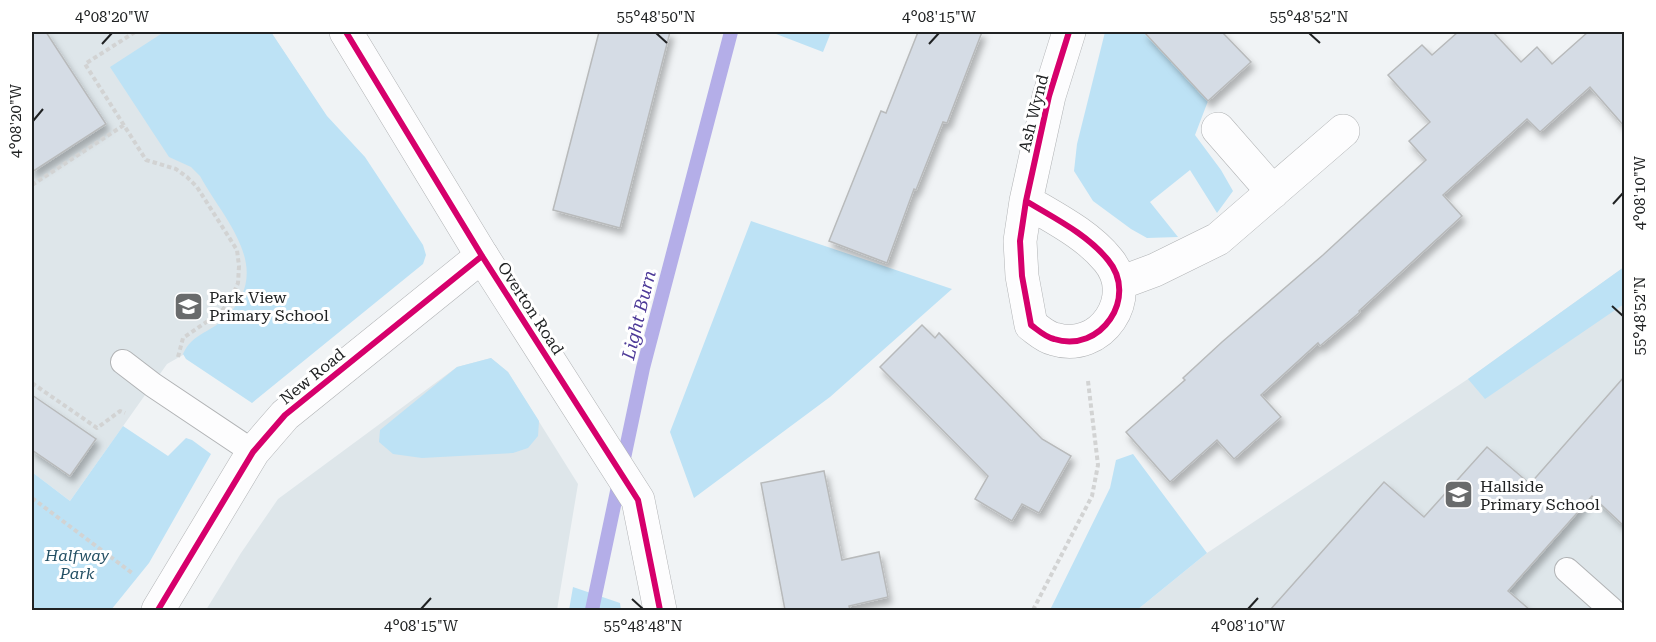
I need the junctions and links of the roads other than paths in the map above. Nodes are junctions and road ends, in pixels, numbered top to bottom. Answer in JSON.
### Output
{"nodes":[{"id":1,"x":346,"y":32,"type":"edge"},
{"id":2,"x":1069,"y":32,"type":"edge"},
{"id":3,"x":1218,"y":129,"type":"dead end"},
{"id":4,"x":1343,"y":131,"type":"dead end"},
{"id":5,"x":1273,"y":192,"type":"junction"},
{"id":6,"x":1026,"y":201,"type":"junction"},
{"id":7,"x":482,"y":256,"type":"junction"},
{"id":8,"x":1120,"y":283,"type":"junction"},
{"id":9,"x":123,"y":362,"type":"dead end"},
{"id":10,"x":253,"y":452,"type":"junction"},
{"id":11,"x":1567,"y":570,"type":"dead end"},
{"id":12,"x":162,"y":604,"type":"edge"},
{"id":13,"x":660,"y":610,"type":"edge"},
{"id":14,"x":1612,"y":610,"type":"edge"}],
"edges":[{"from":1,"to":7,"type":"street","name":"Overton Road"},
{"from":2,"to":6,"type":"street","name":"Ash Wynd"},
{"from":3,"to":5,"type":"street"},
{"from":4,"to":5,"type":"street"},
{"from":5,"to":8,"type":"street"},
{"from":6,"to":8,"type":"street"},
{"from":6,"to":8,"type":"street","name":"Ash Wynd"},
{"from":7,"to":10,"type":"street","name":"New Road"},
{"from":7,"to":13,"type":"street","name":"Overton Road"},
{"from":9,"to":10,"type":"lane"},
{"from":10,"to":12,"type":"street","name":"New Road"},
{"from":11,"to":14,"type":"lane"}]}
